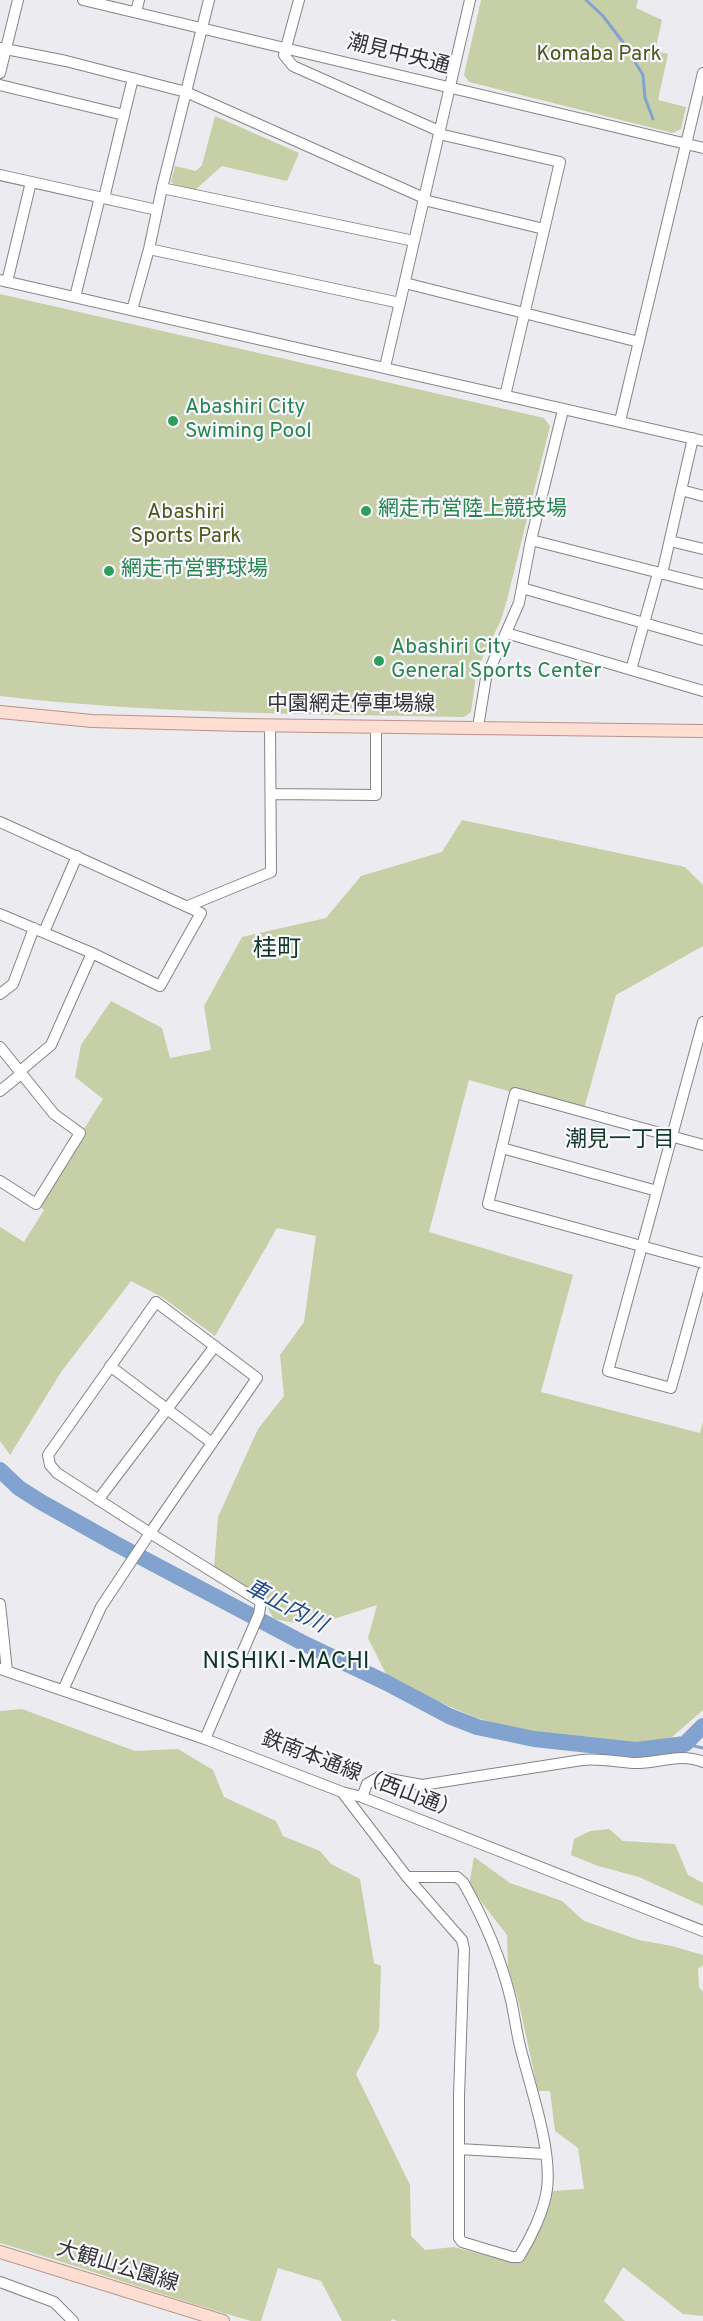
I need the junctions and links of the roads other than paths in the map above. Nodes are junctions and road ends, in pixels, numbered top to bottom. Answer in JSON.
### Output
{"nodes":[{"id":1,"x":18,"y":0,"type":"edge"},
{"id":2,"x":84,"y":0,"type":"edge"},
{"id":3,"x":138,"y":0,"type":"edge"},
{"id":4,"x":209,"y":0,"type":"edge"},
{"id":5,"x":299,"y":0,"type":"edge"},
{"id":6,"x":470,"y":0,"type":"edge"},
{"id":7,"x":136,"y":12,"type":"junction"},
{"id":8,"x":202,"y":28,"type":"junction"},
{"id":9,"x":3,"y":49,"type":"edge"},
{"id":10,"x":286,"y":49,"type":"junction"},
{"id":11,"x":0,"y":73,"type":"edge"},
{"id":12,"x":703,"y":74,"type":"edge"},
{"id":13,"x":133,"y":78,"type":"junction"},
{"id":14,"x":0,"y":85,"type":"edge"},
{"id":15,"x":450,"y":89,"type":"junction"},
{"id":16,"x":186,"y":92,"type":"junction"},
{"id":17,"x":124,"y":115,"type":"junction"},
{"id":18,"x":439,"y":132,"type":"junction"},
{"id":19,"x":686,"y":144,"type":"junction"},
{"id":20,"x":703,"y":148,"type":"edge"},
{"id":21,"x":0,"y":175,"type":"edge"},
{"id":22,"x":31,"y":182,"type":"junction"},
{"id":23,"x":162,"y":188,"type":"junction"},
{"id":24,"x":102,"y":197,"type":"junction"},
{"id":25,"x":424,"y":199,"type":"junction"},
{"id":26,"x":157,"y":210,"type":"junction"},
{"id":27,"x":544,"y":229,"type":"junction"},
{"id":28,"x":414,"y":241,"type":"junction"},
{"id":29,"x":148,"y":249,"type":"junction"},
{"id":30,"x":4,"y":281,"type":"edge"},
{"id":31,"x":405,"y":283,"type":"junction"},
{"id":32,"x":75,"y":297,"type":"junction"},
{"id":33,"x":400,"y":303,"type":"junction"},
{"id":34,"x":132,"y":310,"type":"junction"},
{"id":35,"x":524,"y":314,"type":"junction"},
{"id":36,"x":639,"y":342,"type":"junction"},
{"id":37,"x":385,"y":367,"type":"junction"},
{"id":38,"x":505,"y":396,"type":"junction"},
{"id":39,"x":563,"y":410,"type":"junction"},
{"id":40,"x":620,"y":421,"type":"junction"},
{"id":41,"x":698,"y":439,"type":"edge"},
{"id":42,"x":681,"y":490,"type":"junction"},
{"id":43,"x":703,"y":496,"type":"edge"},
{"id":44,"x":531,"y":540,"type":"junction"},
{"id":45,"x":670,"y":541,"type":"junction"},
{"id":46,"x":703,"y":549,"type":"edge"},
{"id":47,"x":660,"y":573,"type":"junction"},
{"id":48,"x":703,"y":584,"type":"edge"},
{"id":49,"x":522,"y":588,"type":"junction"},
{"id":50,"x":644,"y":623,"type":"junction"},
{"id":51,"x":506,"y":633,"type":"junction"},
{"id":52,"x":703,"y":640,"type":"edge"},
{"id":53,"x":631,"y":670,"type":"junction"},
{"id":54,"x":703,"y":691,"type":"edge"},
{"id":55,"x":0,"y":712,"type":"edge"},
{"id":56,"x":270,"y":726,"type":"junction"},
{"id":57,"x":376,"y":726,"type":"junction"},
{"id":58,"x":478,"y":727,"type":"junction"},
{"id":59,"x":703,"y":731,"type":"edge"},
{"id":60,"x":271,"y":794,"type":"junction"},
{"id":61,"x":0,"y":822,"type":"edge"},
{"id":62,"x":77,"y":856,"type":"junction"},
{"id":63,"x":188,"y":906,"type":"junction"},
{"id":64,"x":0,"y":914,"type":"edge"},
{"id":65,"x":39,"y":930,"type":"junction"},
{"id":66,"x":92,"y":953,"type":"junction"},
{"id":67,"x":0,"y":994,"type":"edge"},
{"id":68,"x":703,"y":1022,"type":"edge"},
{"id":69,"x":0,"y":1047,"type":"edge"},
{"id":70,"x":20,"y":1073,"type":"junction"},
{"id":71,"x":0,"y":1091,"type":"edge"},
{"id":72,"x":672,"y":1136,"type":"junction"},
{"id":73,"x":703,"y":1145,"type":"edge"},
{"id":74,"x":502,"y":1148,"type":"junction"},
{"id":75,"x":0,"y":1181,"type":"edge"},
{"id":76,"x":657,"y":1191,"type":"junction"},
{"id":77,"x":642,"y":1246,"type":"junction"},
{"id":78,"x":703,"y":1263,"type":"edge"},
{"id":79,"x":703,"y":1272,"type":"edge"},
{"id":80,"x":215,"y":1346,"type":"junction"},
{"id":81,"x":110,"y":1366,"type":"junction"},
{"id":82,"x":167,"y":1409,"type":"junction"},
{"id":83,"x":212,"y":1443,"type":"junction"},
{"id":84,"x":98,"y":1500,"type":"junction"},
{"id":85,"x":150,"y":1533,"type":"junction"},
{"id":86,"x":0,"y":1604,"type":"edge"},
{"id":87,"x":3,"y":1670,"type":"edge"},
{"id":88,"x":63,"y":1690,"type":"junction"},
{"id":89,"x":206,"y":1739,"type":"junction"},
{"id":90,"x":703,"y":1762,"type":"edge"},
{"id":91,"x":342,"y":1792,"type":"junction"},
{"id":92,"x":362,"y":1797,"type":"junction"},
{"id":93,"x":407,"y":1877,"type":"junction"},
{"id":94,"x":703,"y":1931,"type":"edge"},
{"id":95,"x":459,"y":2149,"type":"junction"},
{"id":96,"x":545,"y":2154,"type":"junction"},
{"id":97,"x":0,"y":2252,"type":"edge"},
{"id":98,"x":0,"y":2282,"type":"edge"},
{"id":99,"x":73,"y":2321,"type":"edge"},
{"id":100,"x":223,"y":2321,"type":"edge"}],
"edges":[{"from":1,"to":9,"type":"street"},
{"from":2,"to":7,"type":"street","name":"潮見中央通"},
{"from":3,"to":7,"type":"street"},
{"from":4,"to":8,"type":"street"},
{"from":5,"to":10,"type":"street"},
{"from":6,"to":15,"type":"street"},
{"from":7,"to":8,"type":"street","name":"潮見中央通"},
{"from":8,"to":10,"type":"street","name":"潮見中央通"},
{"from":8,"to":16,"type":"street"},
{"from":9,"to":11,"type":"street"},
{"from":9,"to":13,"type":"street"},
{"from":10,"to":15,"type":"street","name":"潮見中央通"},
{"from":10,"to":18,"type":"street"},
{"from":12,"to":19,"type":"street"},
{"from":13,"to":16,"type":"street"},
{"from":13,"to":17,"type":"street"},
{"from":14,"to":17,"type":"street"},
{"from":15,"to":18,"type":"street"},
{"from":15,"to":19,"type":"street","name":"潮見中央通"},
{"from":16,"to":23,"type":"street"},
{"from":16,"to":25,"type":"street"},
{"from":17,"to":24,"type":"street"},
{"from":18,"to":25,"type":"street"},
{"from":18,"to":27,"type":"street"},
{"from":19,"to":20,"type":"street","name":"潮見中央通"},
{"from":19,"to":36,"type":"street"},
{"from":21,"to":22,"type":"street"},
{"from":22,"to":24,"type":"street"},
{"from":22,"to":30,"type":"street"},
{"from":23,"to":26,"type":"street"},
{"from":23,"to":28,"type":"street"},
{"from":24,"to":26,"type":"street"},
{"from":24,"to":32,"type":"street"},
{"from":25,"to":27,"type":"street"},
{"from":25,"to":28,"type":"street"},
{"from":26,"to":29,"type":"street"},
{"from":27,"to":35,"type":"street"},
{"from":28,"to":31,"type":"street"},
{"from":29,"to":33,"type":"street"},
{"from":29,"to":34,"type":"street"},
{"from":30,"to":32,"type":"street"},
{"from":31,"to":33,"type":"street"},
{"from":31,"to":35,"type":"street"},
{"from":32,"to":34,"type":"street"},
{"from":33,"to":37,"type":"street"},
{"from":34,"to":37,"type":"street"},
{"from":35,"to":36,"type":"street"},
{"from":35,"to":38,"type":"street"},
{"from":36,"to":40,"type":"street"},
{"from":37,"to":38,"type":"street"},
{"from":38,"to":39,"type":"street"},
{"from":39,"to":40,"type":"street"},
{"from":39,"to":44,"type":"street"},
{"from":40,"to":41,"type":"street"},
{"from":41,"to":42,"type":"street"},
{"from":42,"to":43,"type":"street"},
{"from":42,"to":45,"type":"street"},
{"from":44,"to":47,"type":"street"},
{"from":44,"to":49,"type":"street"},
{"from":45,"to":46,"type":"street"},
{"from":45,"to":47,"type":"street"},
{"from":47,"to":48,"type":"street"},
{"from":47,"to":50,"type":"street"},
{"from":49,"to":50,"type":"street"},
{"from":49,"to":51,"type":"street"},
{"from":50,"to":52,"type":"street"},
{"from":50,"to":53,"type":"street"},
{"from":51,"to":53,"type":"street"},
{"from":51,"to":58,"type":"street"},
{"from":53,"to":54,"type":"street"},
{"from":55,"to":56,"type":"main road","name":"中園網走停車場線"},
{"from":56,"to":57,"type":"main road","name":"中園網走停車場線"},
{"from":56,"to":60,"type":"street"},
{"from":57,"to":58,"type":"main road","name":"中園網走停車場線"},
{"from":57,"to":60,"type":"street"},
{"from":58,"to":59,"type":"main road","name":"中園網走停車場線"},
{"from":60,"to":63,"type":"street"},
{"from":61,"to":62,"type":"street"},
{"from":62,"to":63,"type":"street"},
{"from":62,"to":65,"type":"street"},
{"from":63,"to":66,"type":"street"},
{"from":64,"to":65,"type":"street"},
{"from":65,"to":66,"type":"street"},
{"from":65,"to":67,"type":"street"},
{"from":66,"to":70,"type":"street"},
{"from":68,"to":72,"type":"street"},
{"from":69,"to":70,"type":"street"},
{"from":70,"to":71,"type":"street"},
{"from":70,"to":75,"type":"street"},
{"from":72,"to":73,"type":"street"},
{"from":72,"to":74,"type":"street"},
{"from":72,"to":76,"type":"street"},
{"from":74,"to":76,"type":"street"},
{"from":74,"to":77,"type":"street"},
{"from":76,"to":77,"type":"street"},
{"from":77,"to":78,"type":"street"},
{"from":77,"to":79,"type":"street"},
{"from":80,"to":81,"type":"street"},
{"from":80,"to":82,"type":"street"},
{"from":80,"to":83,"type":"street"},
{"from":81,"to":82,"type":"street"},
{"from":81,"to":84,"type":"street"},
{"from":82,"to":83,"type":"street"},
{"from":82,"to":84,"type":"street"},
{"from":83,"to":85,"type":"street"},
{"from":84,"to":85,"type":"street"},
{"from":85,"to":88,"type":"street"},
{"from":85,"to":89,"type":"street"},
{"from":86,"to":87,"type":"street"},
{"from":87,"to":88,"type":"street","name":"鉄南本通線（西山通）"},
{"from":88,"to":89,"type":"street","name":"鉄南本通線（西山通）"},
{"from":89,"to":91,"type":"street","name":"鉄南本通線（西山通）"},
{"from":90,"to":92,"type":"street"},
{"from":91,"to":92,"type":"street","name":"鉄南本通線（西山通）"},
{"from":91,"to":93,"type":"street"},
{"from":92,"to":94,"type":"street","name":"鉄南本通線（西山通）"},
{"from":93,"to":95,"type":"street"},
{"from":93,"to":96,"type":"street"},
{"from":95,"to":96,"type":"street"},
{"from":95,"to":96,"type":"street"},
{"from":97,"to":100,"type":"main road","name":"大観山公園線"},
{"from":98,"to":99,"type":"street"}]}
